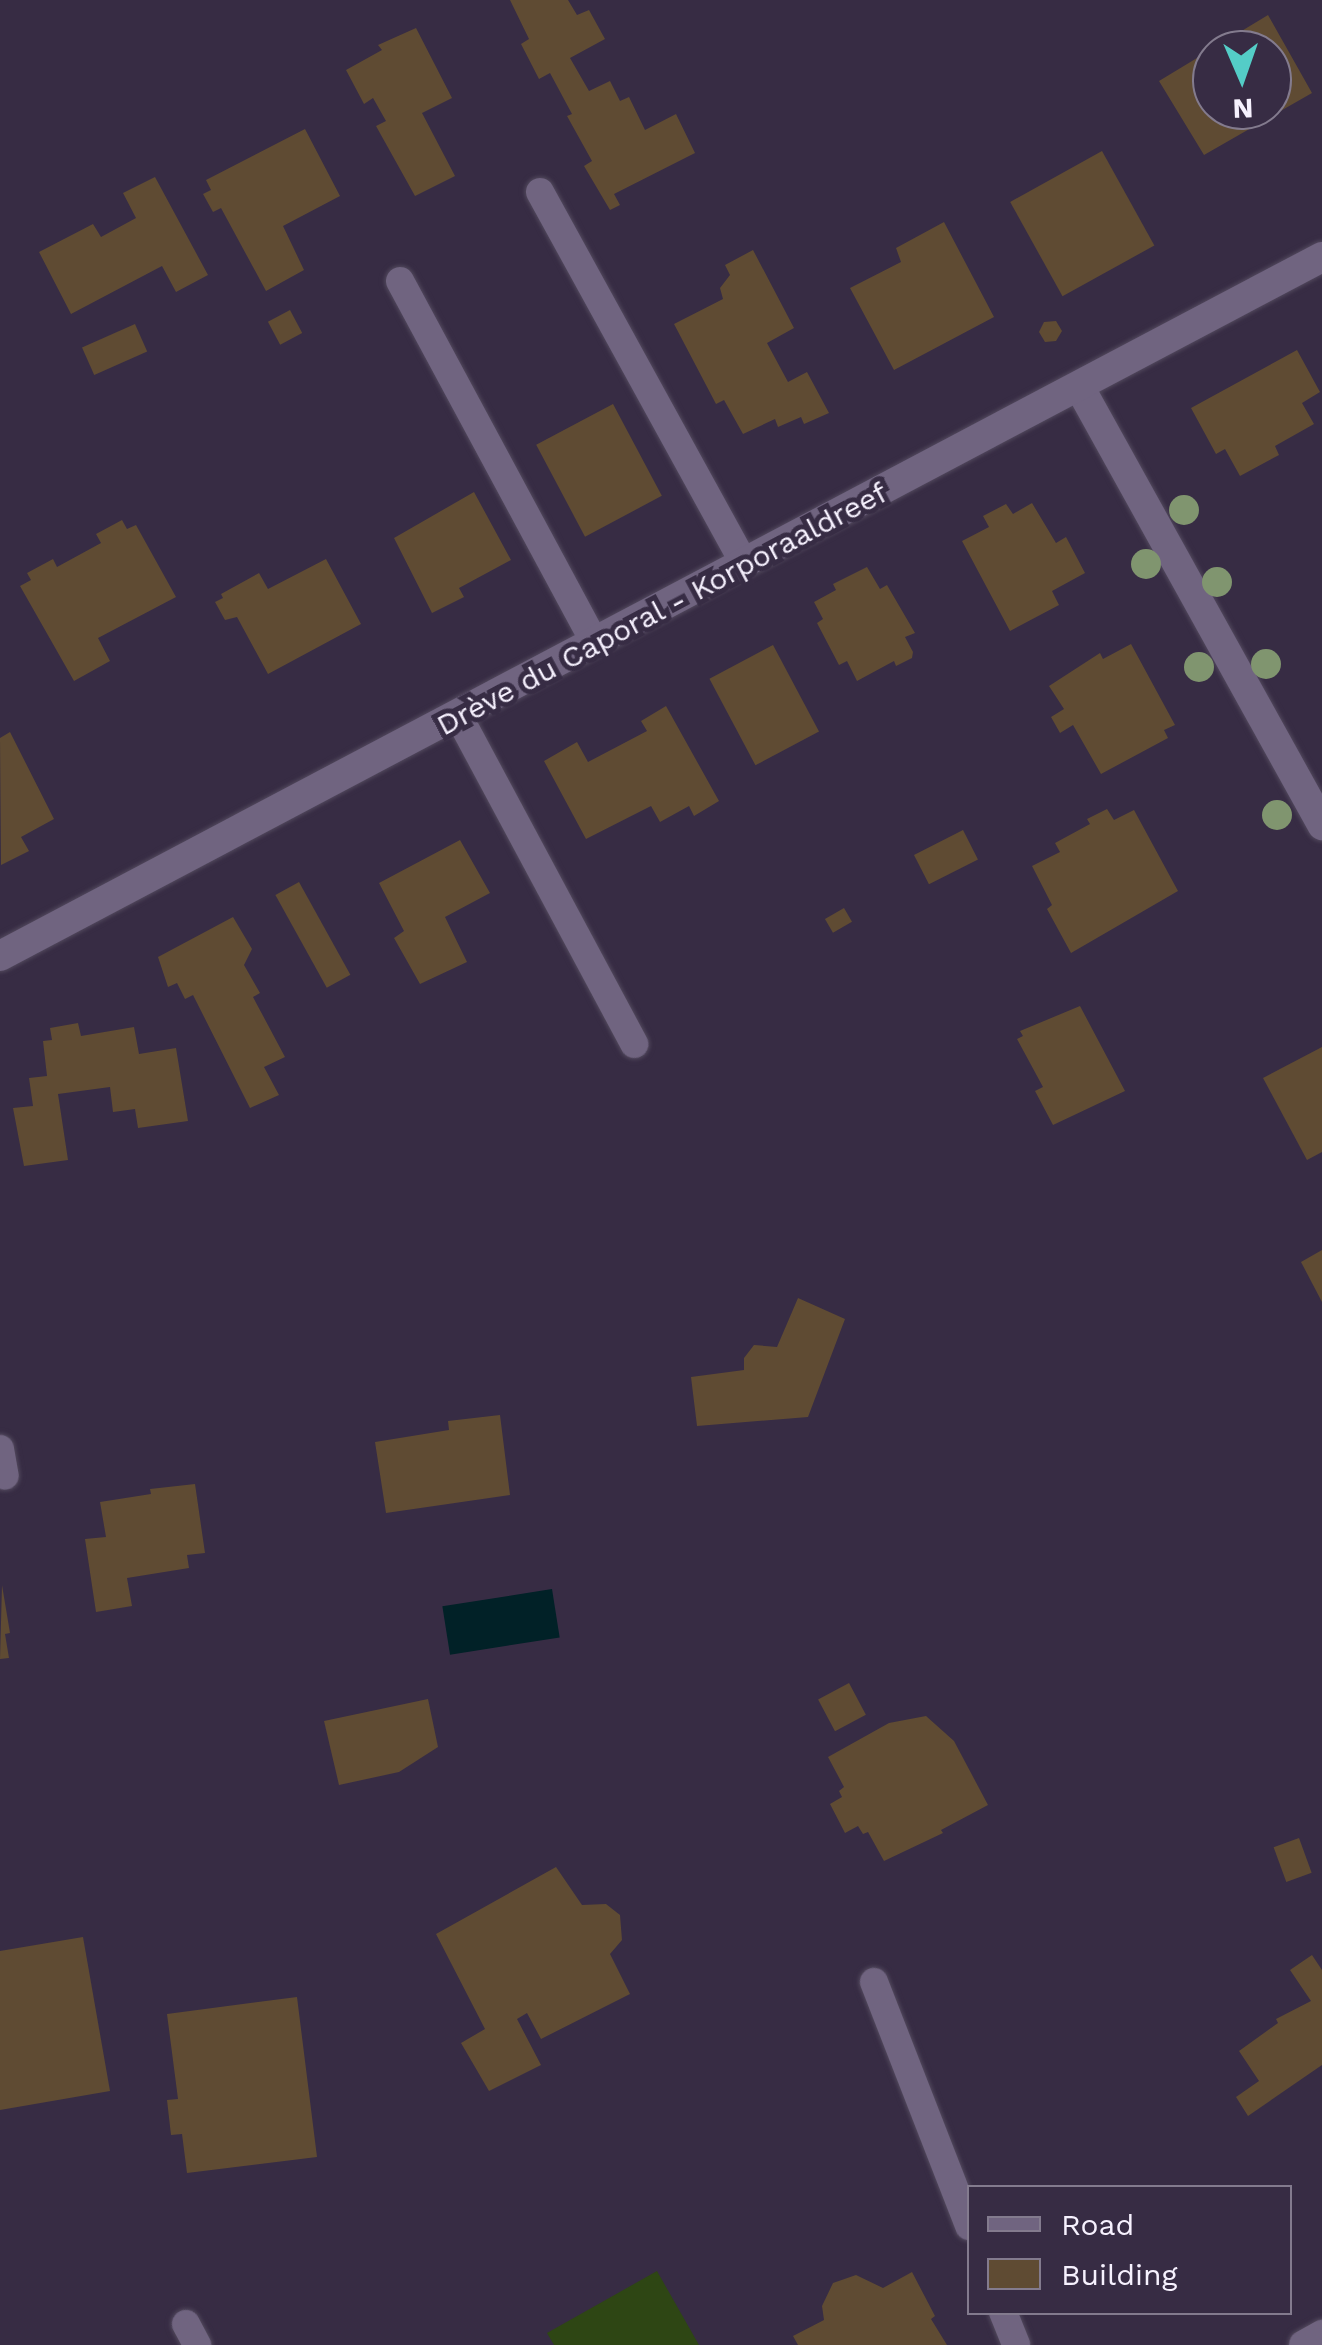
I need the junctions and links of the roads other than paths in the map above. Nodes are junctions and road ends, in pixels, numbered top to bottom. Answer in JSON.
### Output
{"nodes":[{"id":1,"x":540,"y":192,"type":"dead end"},
{"id":2,"x":1322,"y":257,"type":"edge"},
{"id":3,"x":400,"y":281,"type":"dead end"},
{"id":4,"x":1080,"y":388,"type":"junction"},
{"id":5,"x":744,"y":563,"type":"junction"},
{"id":6,"x":594,"y":641,"type":"junction"},
{"id":7,"x":459,"y":717,"type":"junction"},
{"id":8,"x":1322,"y":826,"type":"edge"},
{"id":9,"x":0,"y":956,"type":"edge"},
{"id":10,"x":634,"y":1044,"type":"dead end"},
{"id":11,"x":874,"y":1982,"type":"dead end"},
{"id":12,"x":967,"y":2218,"type":"edge"},
{"id":13,"x":1005,"y":2315,"type":"edge"},
{"id":14,"x":1322,"y":2336,"type":"edge"},
{"id":15,"x":1016,"y":2345,"type":"edge"},
{"id":16,"x":1304,"y":2345,"type":"edge"}],
"edges":[{"from":1,"to":5,"type":"lane"},
{"from":2,"to":4,"type":"street","name":"Drève du Caporal - Korporaaldreef"},
{"from":3,"to":6,"type":"lane"},
{"from":4,"to":5,"type":"street","name":"Drève du Caporal - Korporaaldreef"},
{"from":4,"to":8,"type":"street"},
{"from":5,"to":6,"type":"street","name":"Drève du Caporal - Korporaaldreef"},
{"from":6,"to":7,"type":"street","name":"Drève du Caporal - Korporaaldreef"},
{"from":7,"to":9,"type":"street","name":"Drève du Caporal - Korporaaldreef"},
{"from":7,"to":10,"type":"lane"},
{"from":11,"to":12,"type":"lane"},
{"from":13,"to":15,"type":"lane"},
{"from":14,"to":16,"type":"street"}]}
